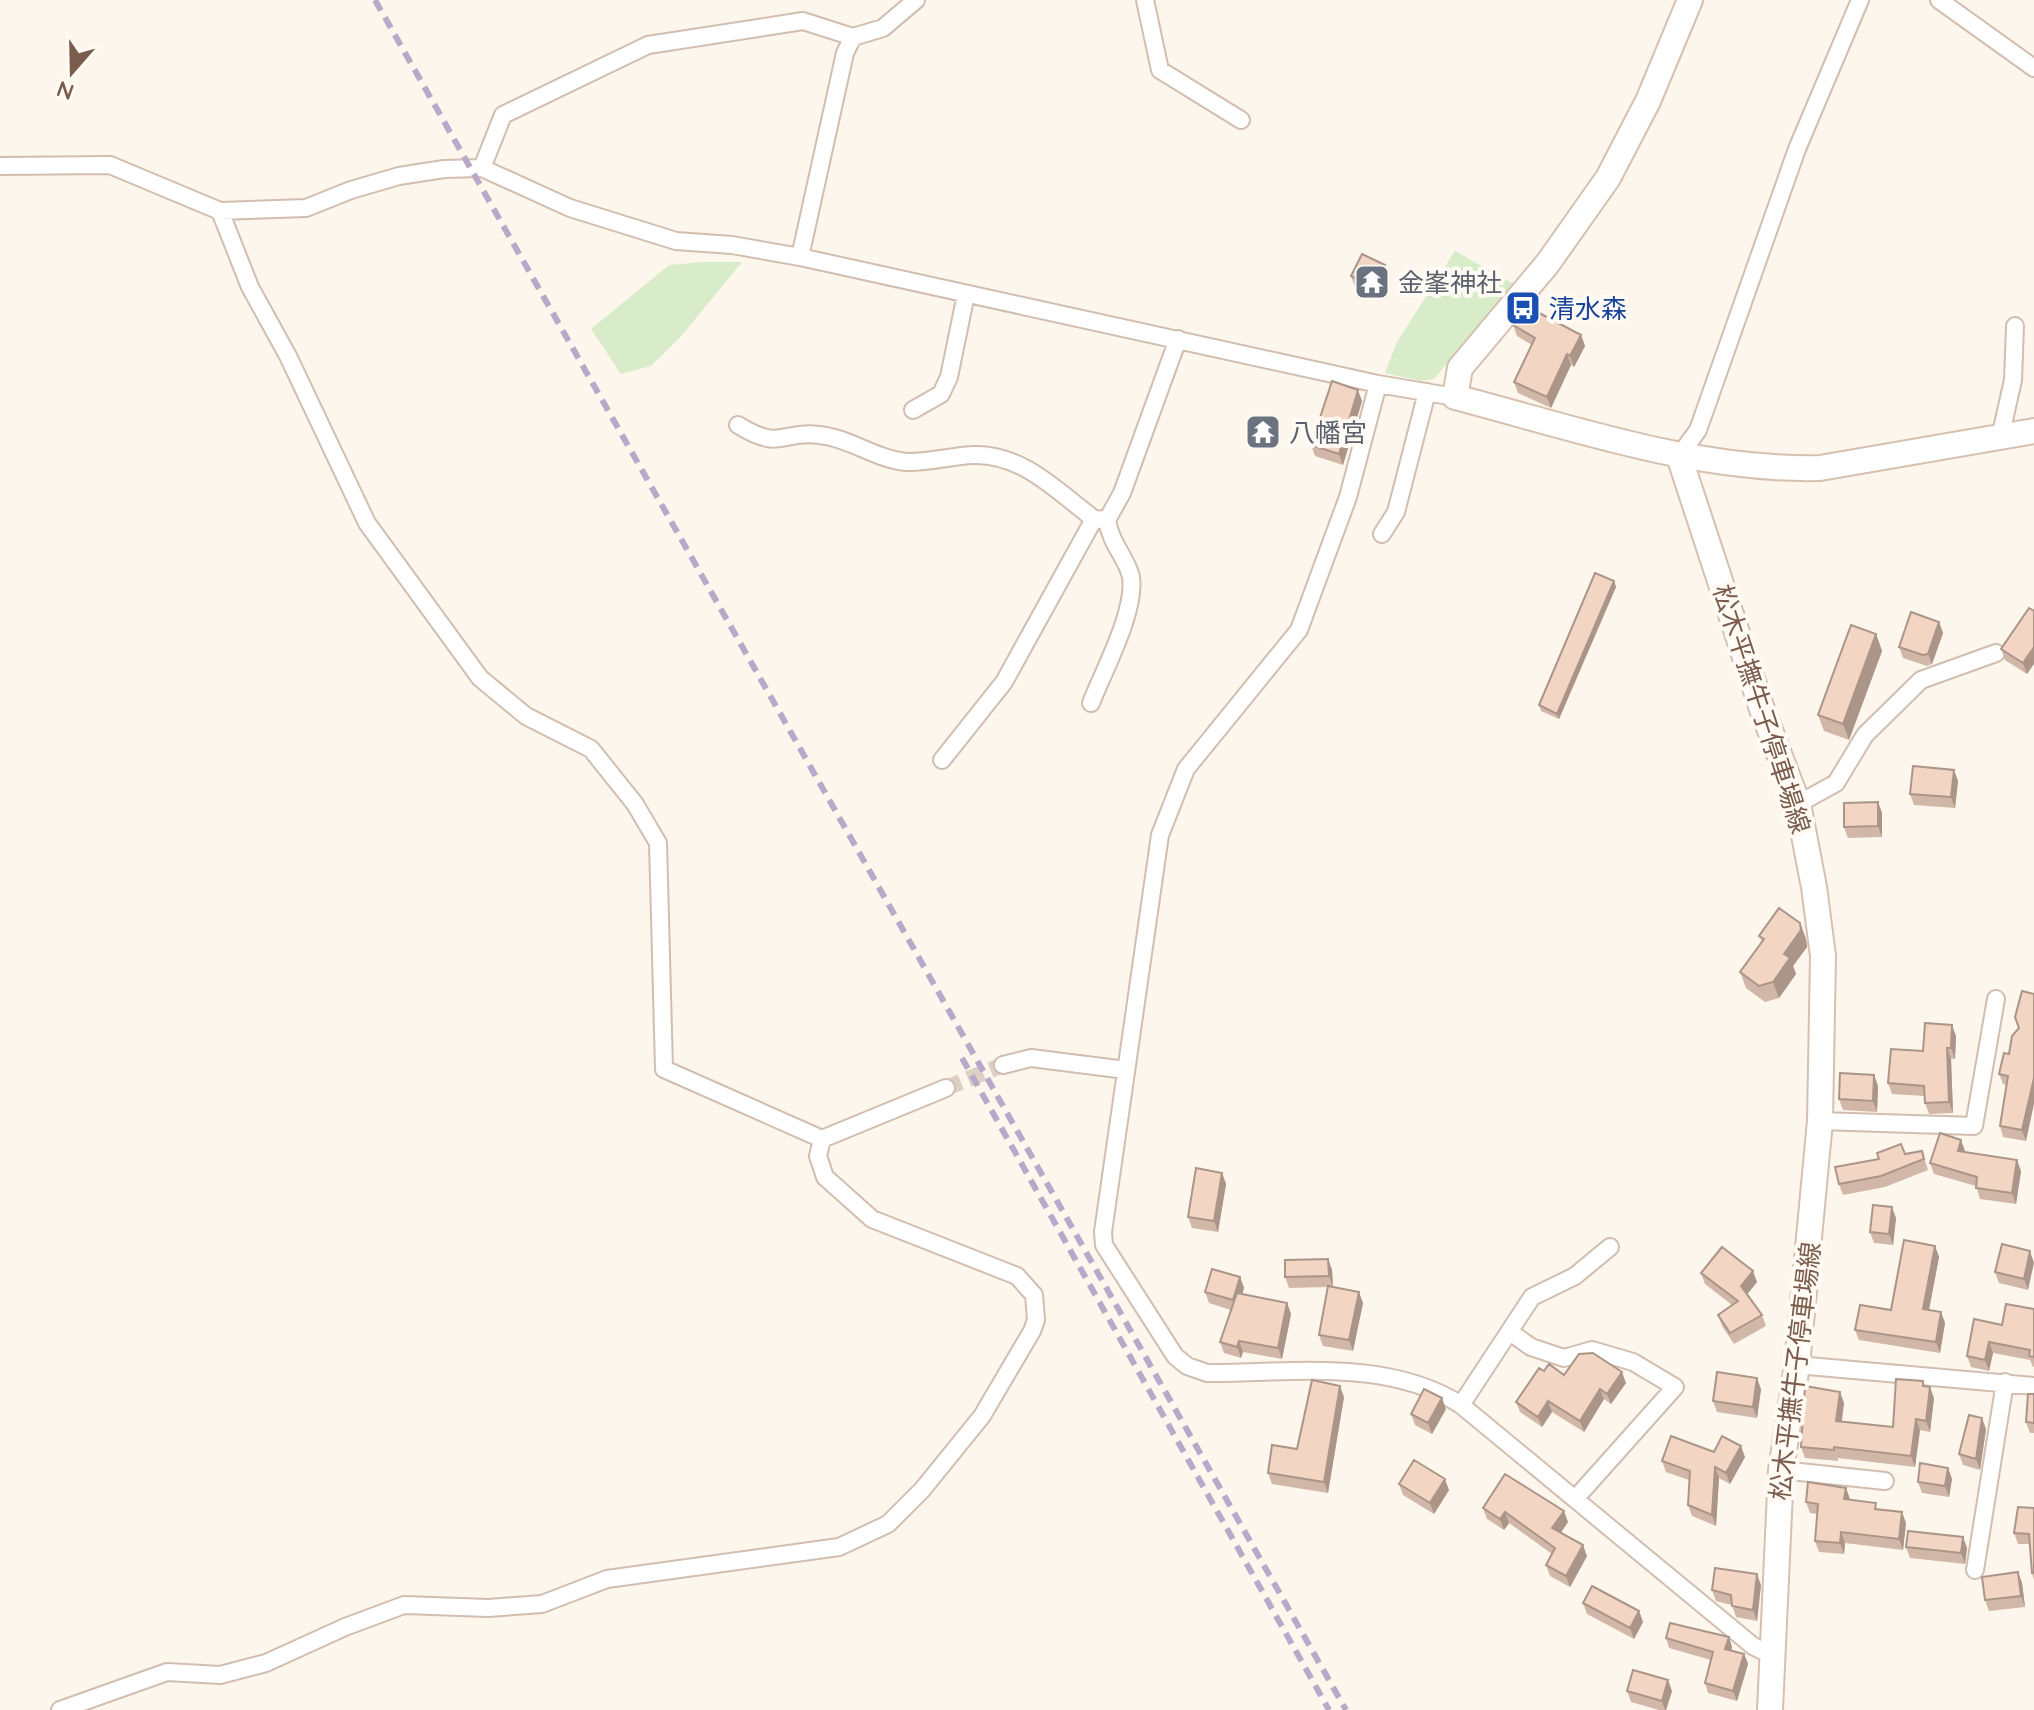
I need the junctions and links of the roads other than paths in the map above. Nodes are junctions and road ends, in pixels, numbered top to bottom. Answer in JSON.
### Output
{"nodes":[{"id":1,"x":916,"y":0,"type":"edge"},
{"id":2,"x":1145,"y":0,"type":"edge"},
{"id":3,"x":1690,"y":0,"type":"edge"},
{"id":4,"x":1860,"y":0,"type":"edge"},
{"id":5,"x":1939,"y":0,"type":"edge"},
{"id":6,"x":853,"y":37,"type":"junction"},
{"id":7,"x":2034,"y":68,"type":"edge"},
{"id":8,"x":1241,"y":120,"type":"dead end"},
{"id":9,"x":0,"y":166,"type":"edge"},
{"id":10,"x":482,"y":168,"type":"junction"},
{"id":11,"x":220,"y":211,"type":"junction"},
{"id":12,"x":800,"y":257,"type":"junction"},
{"id":13,"x":966,"y":294,"type":"junction"},
{"id":14,"x":2015,"y":326,"type":"dead end"},
{"id":15,"x":1178,"y":339,"type":"junction"},
{"id":16,"x":1378,"y":384,"type":"junction"},
{"id":17,"x":1427,"y":392,"type":"junction"},
{"id":18,"x":1455,"y":397,"type":"junction"},
{"id":19,"x":913,"y":410,"type":"dead end"},
{"id":20,"x":738,"y":425,"type":"dead end"},
{"id":21,"x":2034,"y":431,"type":"edge"},
{"id":22,"x":2000,"y":438,"type":"junction"},
{"id":23,"x":1679,"y":456,"type":"junction"},
{"id":24,"x":1100,"y":519,"type":"junction"},
{"id":25,"x":1382,"y":534,"type":"dead end"},
{"id":26,"x":1996,"y":653,"type":"dead end"},
{"id":27,"x":1091,"y":703,"type":"dead end"},
{"id":28,"x":942,"y":760,"type":"dead end"},
{"id":29,"x":1798,"y":804,"type":"junction"},
{"id":30,"x":1996,"y":999,"type":"dead end"},
{"id":31,"x":1990,"y":1033,"type":"junction"},
{"id":32,"x":2012,"y":1036,"type":"edge"},
{"id":33,"x":1003,"y":1065,"type":"tunnel mouth"},
{"id":34,"x":1126,"y":1070,"type":"junction"},
{"id":35,"x":946,"y":1088,"type":"tunnel mouth"},
{"id":36,"x":1820,"y":1121,"type":"junction"},
{"id":37,"x":822,"y":1139,"type":"junction"},
{"id":38,"x":1610,"y":1247,"type":"dead end"},
{"id":39,"x":1510,"y":1332,"type":"junction"},
{"id":40,"x":1797,"y":1365,"type":"junction"},
{"id":41,"x":2005,"y":1382,"type":"junction"},
{"id":42,"x":2034,"y":1386,"type":"edge"},
{"id":43,"x":1461,"y":1405,"type":"junction"},
{"id":44,"x":1781,"y":1470,"type":"junction"},
{"id":45,"x":1885,"y":1481,"type":"dead end"},
{"id":46,"x":1575,"y":1499,"type":"junction"},
{"id":47,"x":1975,"y":1570,"type":"dead end"},
{"id":48,"x":1771,"y":1655,"type":"junction"},
{"id":49,"x":60,"y":1710,"type":"edge"},
{"id":50,"x":1770,"y":1710,"type":"edge"}],
"edges":[{"from":1,"to":6,"type":"street"},
{"from":2,"to":8,"type":"street"},
{"from":3,"to":18,"type":"main road"},
{"from":4,"to":23,"type":"street"},
{"from":5,"to":7,"type":"street"},
{"from":6,"to":10,"type":"street"},
{"from":6,"to":12,"type":"street"},
{"from":9,"to":11,"type":"street"},
{"from":10,"to":11,"type":"street"},
{"from":10,"to":12,"type":"street"},
{"from":11,"to":37,"type":"street"},
{"from":12,"to":13,"type":"street"},
{"from":13,"to":15,"type":"street"},
{"from":13,"to":19,"type":"street"},
{"from":14,"to":22,"type":"street"},
{"from":15,"to":16,"type":"street"},
{"from":15,"to":24,"type":"street"},
{"from":16,"to":17,"type":"street"},
{"from":16,"to":34,"type":"street"},
{"from":17,"to":18,"type":"street"},
{"from":17,"to":25,"type":"street"},
{"from":18,"to":23,"type":"main road"},
{"from":20,"to":24,"type":"street"},
{"from":21,"to":22,"type":"main road"},
{"from":22,"to":23,"type":"main road"},
{"from":23,"to":29,"type":"main road","name":"松木平撫牛子停車場線"},
{"from":24,"to":27,"type":"street"},
{"from":24,"to":28,"type":"street"},
{"from":26,"to":29,"type":"street"},
{"from":29,"to":36,"type":"main road","name":"松木平撫牛子停車場線"},
{"from":30,"to":31,"type":"street"},
{"from":31,"to":32,"type":"street"},
{"from":31,"to":36,"type":"street"},
{"from":33,"to":34,"type":"street"},
{"from":34,"to":43,"type":"street"},
{"from":35,"to":37,"type":"street"},
{"from":36,"to":40,"type":"main road","name":"松木平撫牛子停車場線"},
{"from":37,"to":49,"type":"street"},
{"from":38,"to":39,"type":"street"},
{"from":39,"to":43,"type":"street"},
{"from":39,"to":46,"type":"street"},
{"from":40,"to":41,"type":"street"},
{"from":40,"to":44,"type":"main road","name":"松木平撫牛子停車場線"},
{"from":41,"to":42,"type":"street"},
{"from":41,"to":47,"type":"street"},
{"from":43,"to":46,"type":"street"},
{"from":44,"to":45,"type":"street"},
{"from":44,"to":48,"type":"main road","name":"松木平撫牛子停車場線"},
{"from":46,"to":48,"type":"street"},
{"from":48,"to":50,"type":"main road","name":"松木平撫牛子停車場線"}]}
